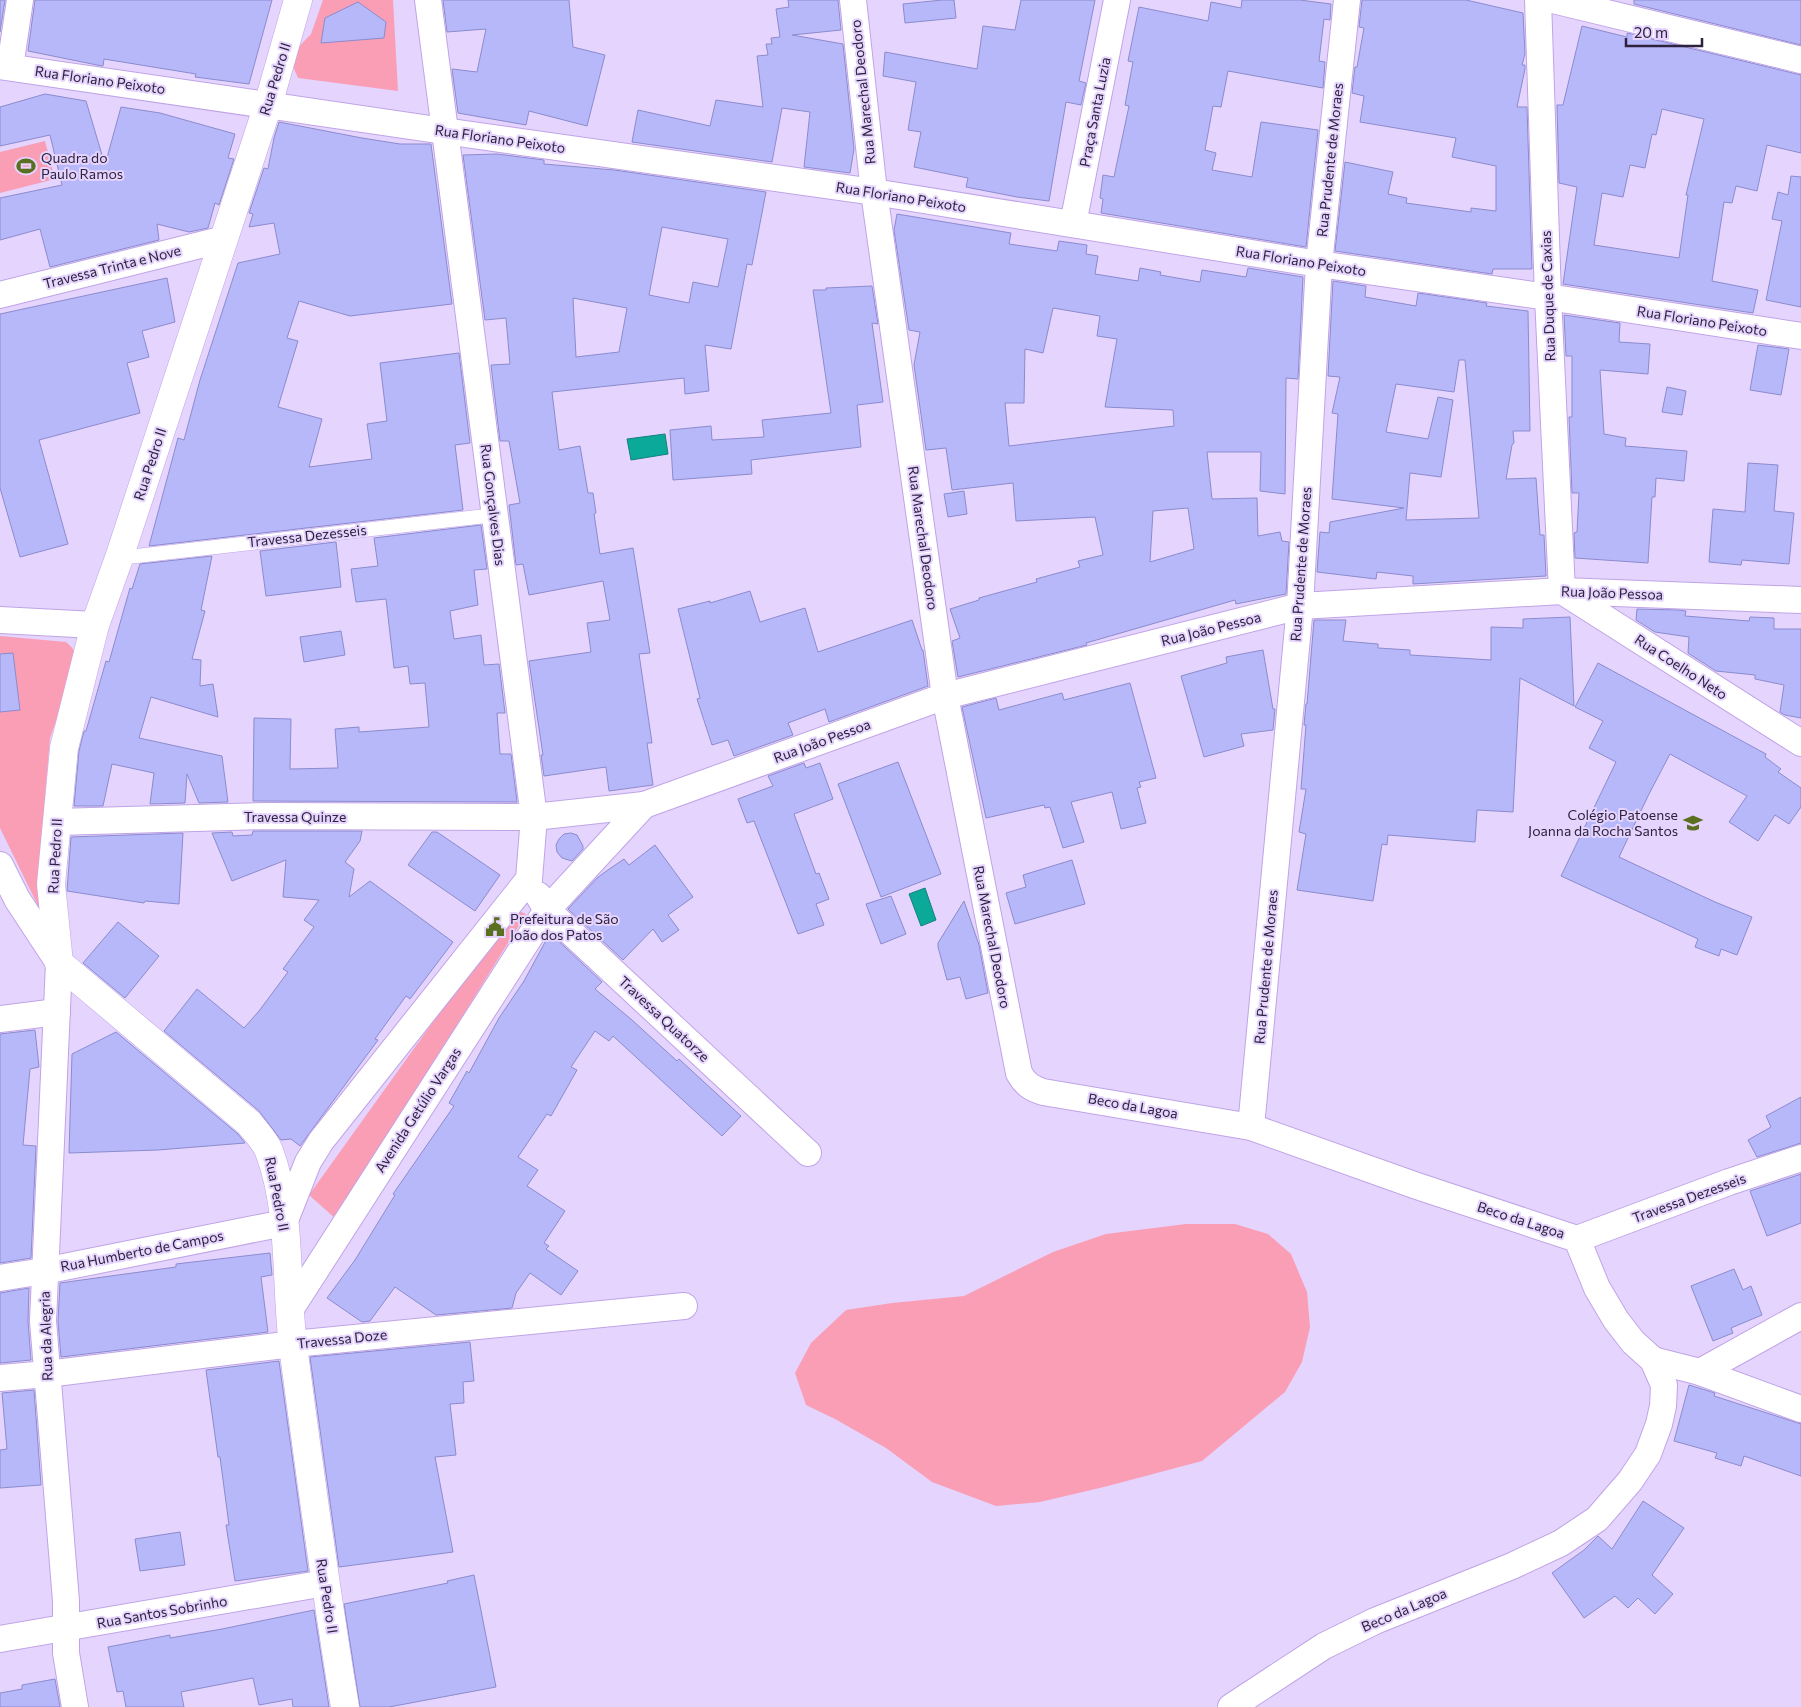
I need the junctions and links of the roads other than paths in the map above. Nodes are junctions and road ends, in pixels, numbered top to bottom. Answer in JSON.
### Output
{"nodes":[{"id":1,"x":20,"y":0,"type":"edge"},
{"id":2,"x":298,"y":0,"type":"edge"},
{"id":3,"x":428,"y":0,"type":"edge"},
{"id":4,"x":853,"y":0,"type":"edge"},
{"id":5,"x":1117,"y":0,"type":"edge"},
{"id":6,"x":1346,"y":0,"type":"edge"},
{"id":7,"x":1538,"y":0,"type":"edge"},
{"id":8,"x":1552,"y":0,"type":"edge"},
{"id":9,"x":1801,"y":60,"type":"edge"},
{"id":10,"x":5,"y":66,"type":"edge"},
{"id":11,"x":268,"y":105,"type":"junction"},
{"id":12,"x":444,"y":132,"type":"junction"},
{"id":13,"x":874,"y":192,"type":"junction"},
{"id":14,"x":1073,"y":224,"type":"junction"},
{"id":15,"x":224,"y":239,"type":"junction"},
{"id":16,"x":1320,"y":264,"type":"junction"},
{"id":17,"x":0,"y":295,"type":"edge"},
{"id":18,"x":1548,"y":297,"type":"junction"},
{"id":19,"x":1801,"y":336,"type":"edge"},
{"id":20,"x":495,"y":515,"type":"junction"},
{"id":21,"x":119,"y":558,"type":"junction"},
{"id":22,"x":1562,"y":591,"type":"junction"},
{"id":23,"x":1801,"y":600,"type":"edge"},
{"id":24,"x":1300,"y":606,"type":"junction"},
{"id":25,"x":0,"y":620,"type":"edge"},
{"id":26,"x":95,"y":625,"type":"junction"},
{"id":27,"x":946,"y":696,"type":"junction"},
{"id":28,"x":1801,"y":743,"type":"edge"},
{"id":29,"x":644,"y":805,"type":"junction"},
{"id":30,"x":534,"y":818,"type":"junction"},
{"id":31,"x":56,"y":822,"type":"junction"},
{"id":32,"x":0,"y":865,"type":"edge"},
{"id":33,"x":529,"y":879,"type":"junction"},
{"id":34,"x":547,"y":910,"type":"junction"},
{"id":35,"x":59,"y":963,"type":"junction"},
{"id":36,"x":57,"y":1012,"type":"junction"},
{"id":37,"x":0,"y":1018,"type":"edge"},
{"id":38,"x":1019,"y":1073,"type":"joint"},
{"id":39,"x":1251,"y":1127,"type":"junction"},
{"id":40,"x":808,"y":1153,"type":"dead end"},
{"id":41,"x":1801,"y":1158,"type":"edge"},
{"id":42,"x":284,"y":1223,"type":"junction"},
{"id":43,"x":1577,"y":1239,"type":"junction"},
{"id":44,"x":44,"y":1271,"type":"junction"},
{"id":45,"x":0,"y":1278,"type":"edge"},
{"id":46,"x":684,"y":1306,"type":"dead end"},
{"id":47,"x":290,"y":1310,"type":"junction"},
{"id":48,"x":1801,"y":1316,"type":"edge"},
{"id":49,"x":293,"y":1344,"type":"junction"},
{"id":50,"x":1653,"y":1360,"type":"junction"},
{"id":51,"x":1700,"y":1372,"type":"junction"},
{"id":52,"x":47,"y":1374,"type":"junction"},
{"id":53,"x":0,"y":1378,"type":"edge"},
{"id":54,"x":1801,"y":1409,"type":"edge"},
{"id":55,"x":325,"y":1583,"type":"junction"},
{"id":56,"x":66,"y":1629,"type":"junction"},
{"id":57,"x":0,"y":1639,"type":"edge"},
{"id":58,"x":75,"y":1707,"type":"edge"},
{"id":59,"x":345,"y":1707,"type":"edge"},
{"id":60,"x":1230,"y":1707,"type":"edge"}],
"edges":[{"from":1,"to":10,"type":"street"},
{"from":2,"to":11,"type":"street","name":"Rua Pedro II"},
{"from":3,"to":12,"type":"street","name":"Rua Gonçalves Dias"},
{"from":4,"to":13,"type":"street","name":"Rua Marechal Deodoro"},
{"from":5,"to":14,"type":"street","name":"Praça Santa Luzia"},
{"from":6,"to":16,"type":"street","name":"Rua Prudente de Moraes"},
{"from":7,"to":18,"type":"street","name":"Rua Duque de Caxias"},
{"from":8,"to":9,"type":"street"},
{"from":10,"to":11,"type":"street","name":"Rua Floriano Peixoto"},
{"from":11,"to":12,"type":"street","name":"Rua Floriano Peixoto"},
{"from":11,"to":15,"type":"street","name":"Rua Pedro II"},
{"from":12,"to":13,"type":"street","name":"Rua Floriano Peixoto"},
{"from":12,"to":20,"type":"street","name":"Rua Gonçalves Dias"},
{"from":13,"to":14,"type":"street","name":"Rua Floriano Peixoto"},
{"from":13,"to":27,"type":"street","name":"Rua Marechal Deodoro"},
{"from":14,"to":16,"type":"street","name":"Rua Floriano Peixoto"},
{"from":15,"to":17,"type":"street","name":"Travessa Trinta e Nove"},
{"from":15,"to":21,"type":"street","name":"Rua Pedro II"},
{"from":16,"to":18,"type":"street","name":"Rua Floriano Peixoto"},
{"from":16,"to":24,"type":"street","name":"Rua Prudente de Moraes"},
{"from":18,"to":19,"type":"street","name":"Rua Floriano Peixoto"},
{"from":18,"to":22,"type":"street","name":"Rua Duque de Caxias"},
{"from":20,"to":21,"type":"lane","name":"Travessa Dezesseis"},
{"from":20,"to":30,"type":"street","name":"Rua Gonçalves Dias"},
{"from":21,"to":26,"type":"street","name":"Rua Pedro II"},
{"from":22,"to":23,"type":"street","name":"Rua João Pessoa"},
{"from":22,"to":24,"type":"street","name":"Rua João Pessoa"},
{"from":22,"to":28,"type":"street","name":"Rua Coelho Neto"},
{"from":24,"to":27,"type":"street","name":"Rua João Pessoa"},
{"from":24,"to":39,"type":"street","name":"Rua Prudente de Moraes"},
{"from":25,"to":26,"type":"street"},
{"from":26,"to":31,"type":"street","name":"Rua Pedro II"},
{"from":27,"to":29,"type":"street","name":"Rua João Pessoa"},
{"from":27,"to":38,"type":"street","name":"Rua Marechal Deodoro"},
{"from":29,"to":30,"type":"street","name":"Rua João Pessoa"},
{"from":29,"to":34,"type":"street","name":"Rua João Pessoa"},
{"from":30,"to":31,"type":"street","name":"Travessa Quinze"},
{"from":30,"to":33,"type":"street","name":"Rua Gonçalves Dias"},
{"from":31,"to":35,"type":"street","name":"Rua Pedro II"},
{"from":32,"to":35,"type":"street"},
{"from":33,"to":34,"type":"street","name":"Travessa Quatorze"},
{"from":33,"to":42,"type":"street"},
{"from":34,"to":40,"type":"street","name":"Travessa Quatorze"},
{"from":34,"to":47,"type":"street","name":"Avenida Getúlio Vargas"},
{"from":35,"to":36,"type":"street","name":"Rua da Alegria"},
{"from":35,"to":42,"type":"street","name":"Rua Pedro II"},
{"from":36,"to":37,"type":"street"},
{"from":36,"to":44,"type":"street","name":"Rua da Alegria"},
{"from":38,"to":39,"type":"street","name":"Beco da Lagoa"},
{"from":39,"to":43,"type":"street","name":"Beco da Lagoa"},
{"from":41,"to":43,"type":"street","name":"Travessa Dezesseis"},
{"from":42,"to":44,"type":"street","name":"Rua Humberto de Campos"},
{"from":42,"to":47,"type":"street","name":"Rua Pedro II"},
{"from":43,"to":50,"type":"street","name":"Beco da Lagoa"},
{"from":44,"to":45,"type":"street","name":"Rua Humberto de Campos"},
{"from":44,"to":52,"type":"street","name":"Rua da Alegria"},
{"from":46,"to":49,"type":"street","name":"Travessa Doze"},
{"from":47,"to":49,"type":"street","name":"Rua Pedro II"},
{"from":48,"to":51,"type":"street"},
{"from":49,"to":52,"type":"street","name":"Travessa Doze"},
{"from":49,"to":55,"type":"street","name":"Rua Pedro II"},
{"from":50,"to":51,"type":"street"},
{"from":50,"to":60,"type":"street","name":"Beco da Lagoa"},
{"from":51,"to":54,"type":"street"},
{"from":52,"to":53,"type":"street","name":"Travessa Doze"},
{"from":52,"to":56,"type":"street","name":"Rua da Alegria"},
{"from":55,"to":56,"type":"street","name":"Rua Santos Sobrinho"},
{"from":55,"to":59,"type":"street","name":"Rua Pedro II"},
{"from":56,"to":57,"type":"street","name":"Rua Santos Sobrinho"},
{"from":56,"to":58,"type":"street","name":"Rua da Alegria"}]}
